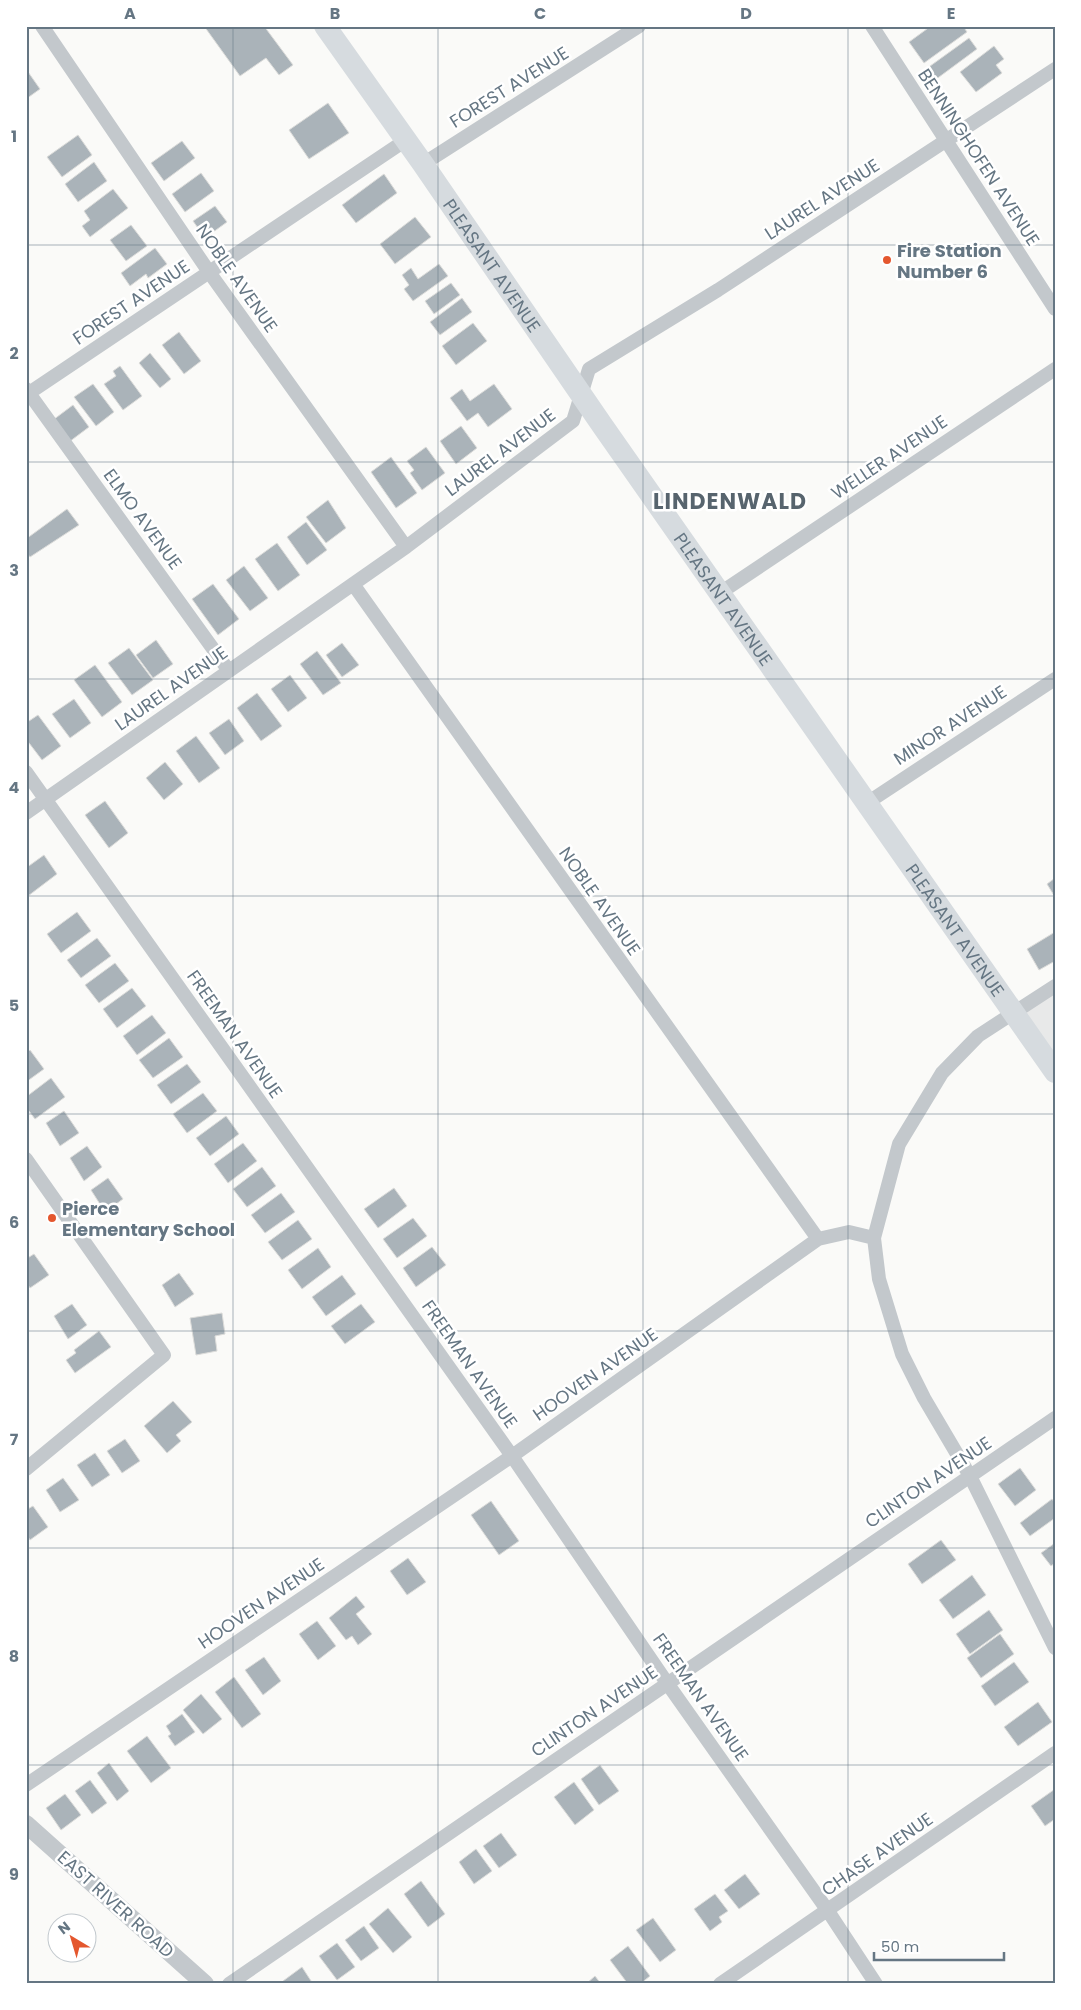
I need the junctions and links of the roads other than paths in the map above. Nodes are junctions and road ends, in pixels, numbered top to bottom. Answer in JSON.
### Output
{"nodes":[{"id":1,"x":42,"y":26,"type":"edge"},
{"id":2,"x":325,"y":26,"type":"edge"},
{"id":3,"x":639,"y":26,"type":"edge"},
{"id":4,"x":872,"y":26,"type":"edge"},
{"id":5,"x":1055,"y":69,"type":"edge"},
{"id":6,"x":406,"y":140,"type":"junction"},
{"id":7,"x":945,"y":141,"type":"junction"},
{"id":8,"x":423,"y":164,"type":"junction"},
{"id":9,"x":209,"y":272,"type":"junction"},
{"id":10,"x":1055,"y":308,"type":"edge"},
{"id":11,"x":1055,"y":369,"type":"edge"},
{"id":12,"x":27,"y":392,"type":"edge"},
{"id":13,"x":581,"y":392,"type":"junction"},
{"id":14,"x":406,"y":547,"type":"junction"},
{"id":15,"x":353,"y":584,"type":"junction"},
{"id":16,"x":720,"y":593,"type":"junction"},
{"id":17,"x":229,"y":671,"type":"junction"},
{"id":18,"x":1055,"y":679,"type":"edge"},
{"id":19,"x":26,"y":772,"type":"edge"},
{"id":20,"x":45,"y":799,"type":"junction"},
{"id":21,"x":867,"y":803,"type":"junction"},
{"id":22,"x":26,"y":813,"type":"edge"},
{"id":23,"x":1055,"y":986,"type":"edge"},
{"id":24,"x":1014,"y":1011,"type":"junction"},
{"id":25,"x":1055,"y":1072,"type":"edge"},
{"id":26,"x":26,"y":1159,"type":"edge"},
{"id":27,"x":874,"y":1238,"type":"junction"},
{"id":28,"x":818,"y":1239,"type":"junction"},
{"id":29,"x":1055,"y":1418,"type":"edge"},
{"id":30,"x":512,"y":1456,"type":"junction"},
{"id":31,"x":26,"y":1469,"type":"edge"},
{"id":32,"x":970,"y":1476,"type":"junction"},
{"id":33,"x":1055,"y":1648,"type":"edge"},
{"id":34,"x":667,"y":1683,"type":"junction"},
{"id":35,"x":1055,"y":1753,"type":"edge"},
{"id":36,"x":26,"y":1785,"type":"edge"},
{"id":37,"x":26,"y":1824,"type":"edge"},
{"id":38,"x":828,"y":1911,"type":"junction"},
{"id":39,"x":205,"y":1984,"type":"edge"},
{"id":40,"x":229,"y":1984,"type":"edge"},
{"id":41,"x":720,"y":1984,"type":"edge"},
{"id":42,"x":876,"y":1984,"type":"edge"}],
"edges":[{"from":1,"to":9,"type":"street","name":"NOBLE AVENUE"},
{"from":2,"to":6,"type":"main road","name":"PLEASANT AVENUE"},
{"from":3,"to":8,"type":"street","name":"FOREST AVENUE"},
{"from":4,"to":7,"type":"street","name":"BENNINGHOFEN AVENUE"},
{"from":5,"to":7,"type":"street","name":"LAUREL AVENUE"},
{"from":6,"to":8,"type":"main road","name":"PLEASANT AVENUE"},
{"from":6,"to":9,"type":"street","name":"FOREST AVENUE"},
{"from":7,"to":10,"type":"street","name":"BENNINGHOFEN AVENUE"},
{"from":7,"to":13,"type":"street","name":"LAUREL AVENUE"},
{"from":8,"to":13,"type":"main road","name":"PLEASANT AVENUE"},
{"from":9,"to":12,"type":"street","name":"FOREST AVENUE"},
{"from":9,"to":14,"type":"street","name":"NOBLE AVENUE"},
{"from":11,"to":16,"type":"street","name":"WELLER AVENUE"},
{"from":12,"to":17,"type":"street","name":"ELMO AVENUE"},
{"from":13,"to":14,"type":"street","name":"LAUREL AVENUE"},
{"from":13,"to":16,"type":"main road","name":"PLEASANT AVENUE"},
{"from":14,"to":15,"type":"street","name":"LAUREL AVENUE"},
{"from":15,"to":17,"type":"street","name":"LAUREL AVENUE"},
{"from":15,"to":28,"type":"street","name":"NOBLE AVENUE"},
{"from":16,"to":21,"type":"main road","name":"PLEASANT AVENUE"},
{"from":17,"to":20,"type":"street","name":"LAUREL AVENUE"},
{"from":18,"to":21,"type":"street","name":"MINOR AVENUE"},
{"from":19,"to":20,"type":"street","name":"FREEMAN AVENUE"},
{"from":20,"to":22,"type":"street","name":"LAUREL AVENUE"},
{"from":20,"to":30,"type":"street","name":"FREEMAN AVENUE"},
{"from":21,"to":24,"type":"main road","name":"PLEASANT AVENUE"},
{"from":23,"to":24,"type":"street"},
{"from":24,"to":25,"type":"main road","name":"PLEASANT AVENUE"},
{"from":24,"to":27,"type":"street"},
{"from":26,"to":31,"type":"street"},
{"from":27,"to":28,"type":"street","name":"HOOVEN AVENUE"},
{"from":27,"to":32,"type":"street"},
{"from":28,"to":30,"type":"street","name":"HOOVEN AVENUE"},
{"from":29,"to":32,"type":"street","name":"CLINTON AVENUE"},
{"from":30,"to":34,"type":"street","name":"FREEMAN AVENUE"},
{"from":30,"to":36,"type":"street","name":"HOOVEN AVENUE"},
{"from":32,"to":33,"type":"street"},
{"from":32,"to":34,"type":"street","name":"CLINTON AVENUE"},
{"from":34,"to":38,"type":"street","name":"FREEMAN AVENUE"},
{"from":34,"to":40,"type":"street","name":"CLINTON AVENUE"},
{"from":35,"to":38,"type":"street","name":"CHASE AVENUE"},
{"from":37,"to":39,"type":"street","name":"EAST RIVER ROAD"},
{"from":38,"to":41,"type":"street","name":"CHASE AVENUE"},
{"from":38,"to":42,"type":"street","name":"FREEMAN AVENUE"}]}
